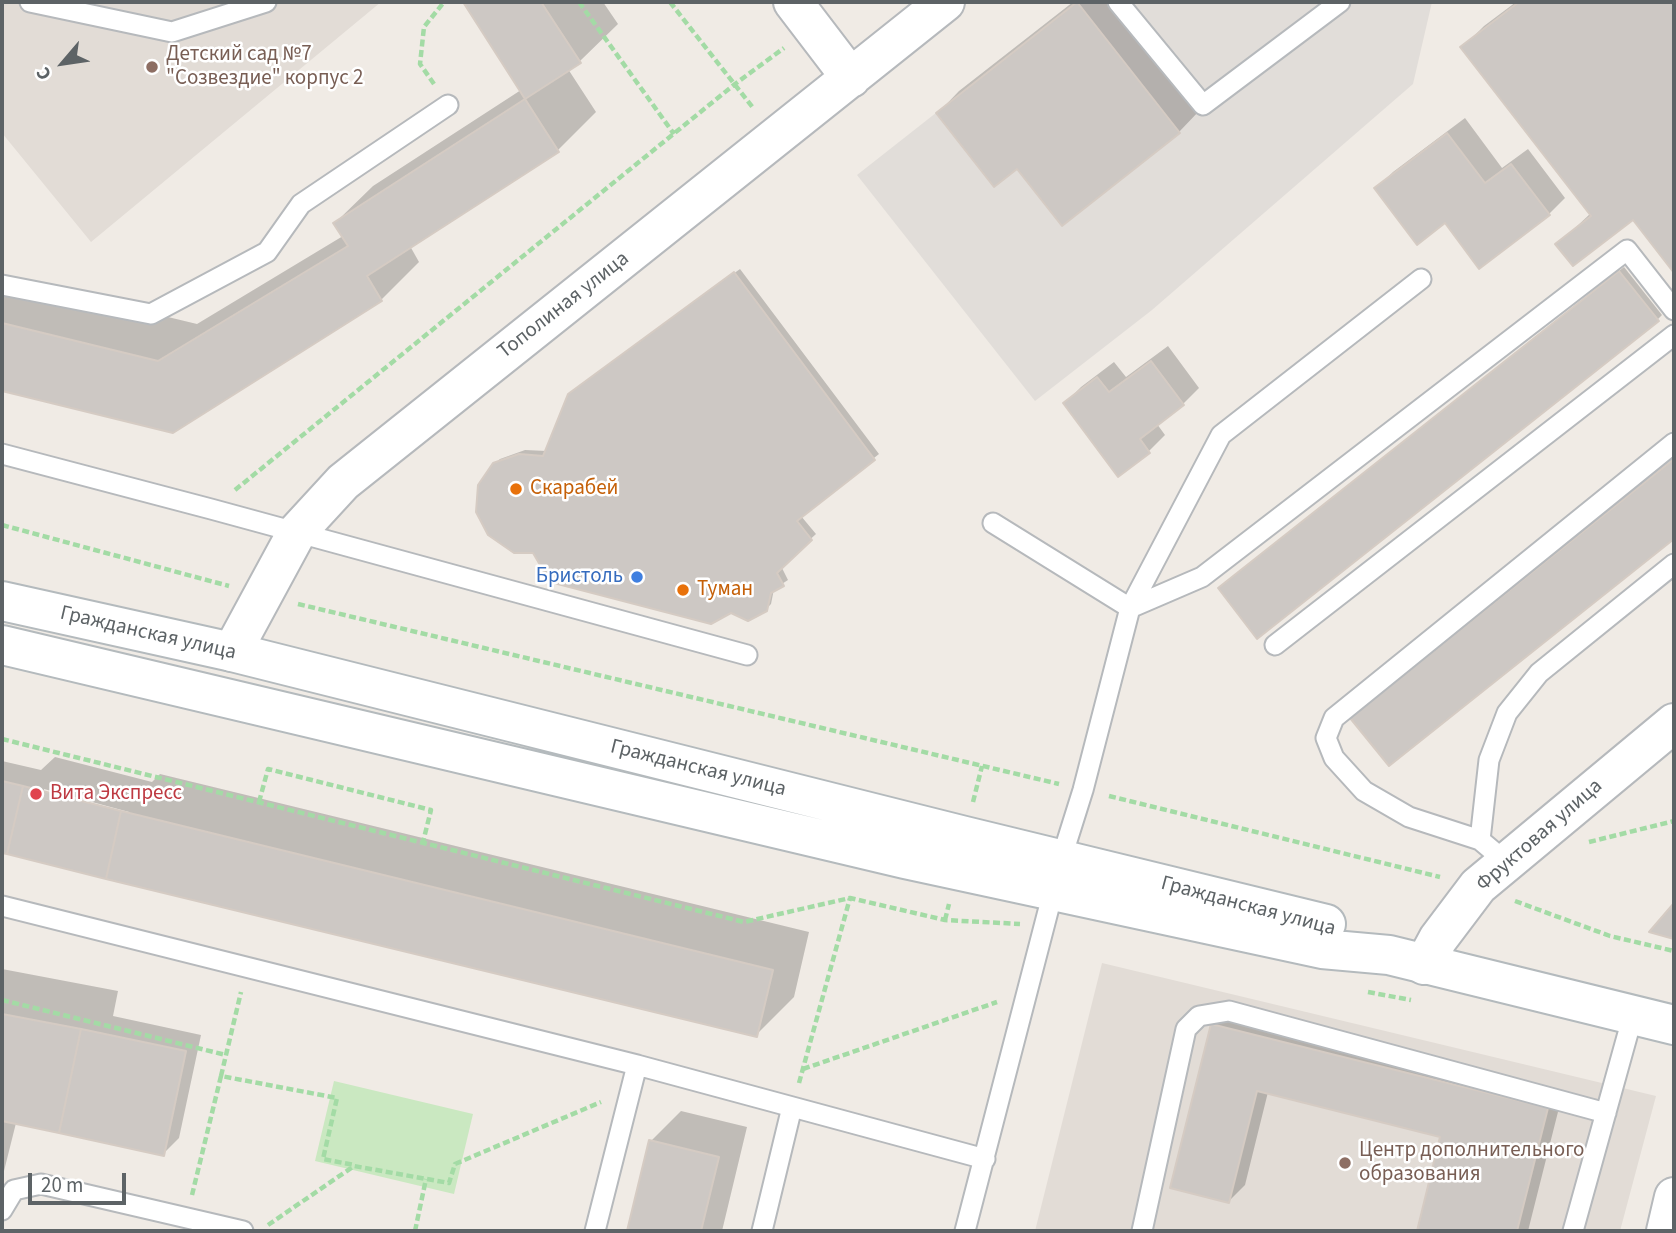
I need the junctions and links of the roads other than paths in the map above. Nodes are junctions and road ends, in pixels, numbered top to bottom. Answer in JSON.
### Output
{"nodes":[{"id":1,"x":30,"y":2,"type":"edge"},
{"id":2,"x":267,"y":2,"type":"edge"},
{"id":3,"x":945,"y":2,"type":"edge"},
{"id":4,"x":1118,"y":2,"type":"edge"},
{"id":5,"x":1340,"y":2,"type":"edge"},
{"id":6,"x":803,"y":15,"type":"edge"},
{"id":7,"x":851,"y":78,"type":"junction"},
{"id":8,"x":448,"y":105,"type":"road end"},
{"id":9,"x":1421,"y":279,"type":"dead end"},
{"id":10,"x":2,"y":285,"type":"edge"},
{"id":11,"x":1674,"y":310,"type":"edge"},
{"id":12,"x":1674,"y":335,"type":"edge"},
{"id":13,"x":1674,"y":443,"type":"edge"},
{"id":14,"x":2,"y":454,"type":"edge"},
{"id":15,"x":993,"y":523,"type":"dead end"},
{"id":16,"x":297,"y":532,"type":"junction"},
{"id":17,"x":1674,"y":564,"type":"edge"},
{"id":18,"x":2,"y":601,"type":"edge"},
{"id":19,"x":1130,"y":608,"type":"junction"},
{"id":20,"x":2,"y":645,"type":"edge"},
{"id":21,"x":1275,"y":645,"type":"dead end"},
{"id":22,"x":232,"y":652,"type":"junction"},
{"id":23,"x":747,"y":655,"type":"dead end"},
{"id":24,"x":208,"y":695,"type":"junction"},
{"id":25,"x":1674,"y":723,"type":"edge"},
{"id":26,"x":1493,"y":851,"type":"junction"},
{"id":27,"x":1057,"y":876,"type":"junction"},
{"id":28,"x":2,"y":906,"type":"edge"},
{"id":29,"x":1407,"y":960,"type":"junction"},
{"id":30,"x":1633,"y":1015,"type":"junction"},
{"id":31,"x":1674,"y":1025,"type":"edge"},
{"id":32,"x":637,"y":1065,"type":"junction"},
{"id":33,"x":792,"y":1107,"type":"junction"},
{"id":34,"x":1606,"y":1113,"type":"junction"},
{"id":35,"x":985,"y":1159,"type":"junction"},
{"id":36,"x":1674,"y":1197,"type":"edge"},
{"id":37,"x":2,"y":1210,"type":"edge"},
{"id":38,"x":243,"y":1231,"type":"edge"},
{"id":39,"x":595,"y":1231,"type":"edge"},
{"id":40,"x":762,"y":1231,"type":"edge"},
{"id":41,"x":965,"y":1231,"type":"edge"},
{"id":42,"x":1142,"y":1231,"type":"edge"},
{"id":43,"x":1573,"y":1231,"type":"edge"},
{"id":44,"x":1666,"y":1231,"type":"edge"}],
"edges":[{"from":1,"to":2,"type":"lane"},
{"from":3,"to":7,"type":"street","name":"Тополиная улица"},
{"from":4,"to":5,"type":"lane"},
{"from":6,"to":7,"type":"street"},
{"from":7,"to":16,"type":"street","name":"Тополиная улица"},
{"from":8,"to":10,"type":"lane"},
{"from":9,"to":19,"type":"lane"},
{"from":11,"to":19,"type":"lane"},
{"from":12,"to":21,"type":"lane"},
{"from":13,"to":26,"type":"lane"},
{"from":14,"to":16,"type":"lane"},
{"from":15,"to":19,"type":"lane"},
{"from":16,"to":22,"type":"street","name":"Тополиная улица"},
{"from":16,"to":23,"type":"lane"},
{"from":17,"to":26,"type":"lane"},
{"from":18,"to":22,"type":"street","name":"Гражданская улица"},
{"from":19,"to":27,"type":"lane"},
{"from":20,"to":24,"type":"street","name":"Гражданская улица"},
{"from":22,"to":24,"type":"street","name":"Тополиная улица"},
{"from":22,"to":27,"type":"street","name":"Гражданская улица"},
{"from":24,"to":27,"type":"street","name":"Гражданская улица"},
{"from":25,"to":26,"type":"street","name":"Фруктовая улица"},
{"from":26,"to":29,"type":"street","name":"Фруктовая улица"},
{"from":27,"to":29,"type":"street","name":"Гражданская улица"},
{"from":27,"to":35,"type":"lane"},
{"from":28,"to":32,"type":"lane"},
{"from":29,"to":30,"type":"street","name":"Гражданская улица"},
{"from":30,"to":31,"type":"street","name":"Гражданская улица"},
{"from":30,"to":34,"type":"lane"},
{"from":32,"to":33,"type":"lane"},
{"from":32,"to":39,"type":"lane"},
{"from":33,"to":35,"type":"lane"},
{"from":33,"to":40,"type":"lane"},
{"from":34,"to":42,"type":"lane"},
{"from":34,"to":43,"type":"lane"},
{"from":35,"to":41,"type":"lane"},
{"from":36,"to":44,"type":"street"},
{"from":37,"to":38,"type":"lane"}]}
